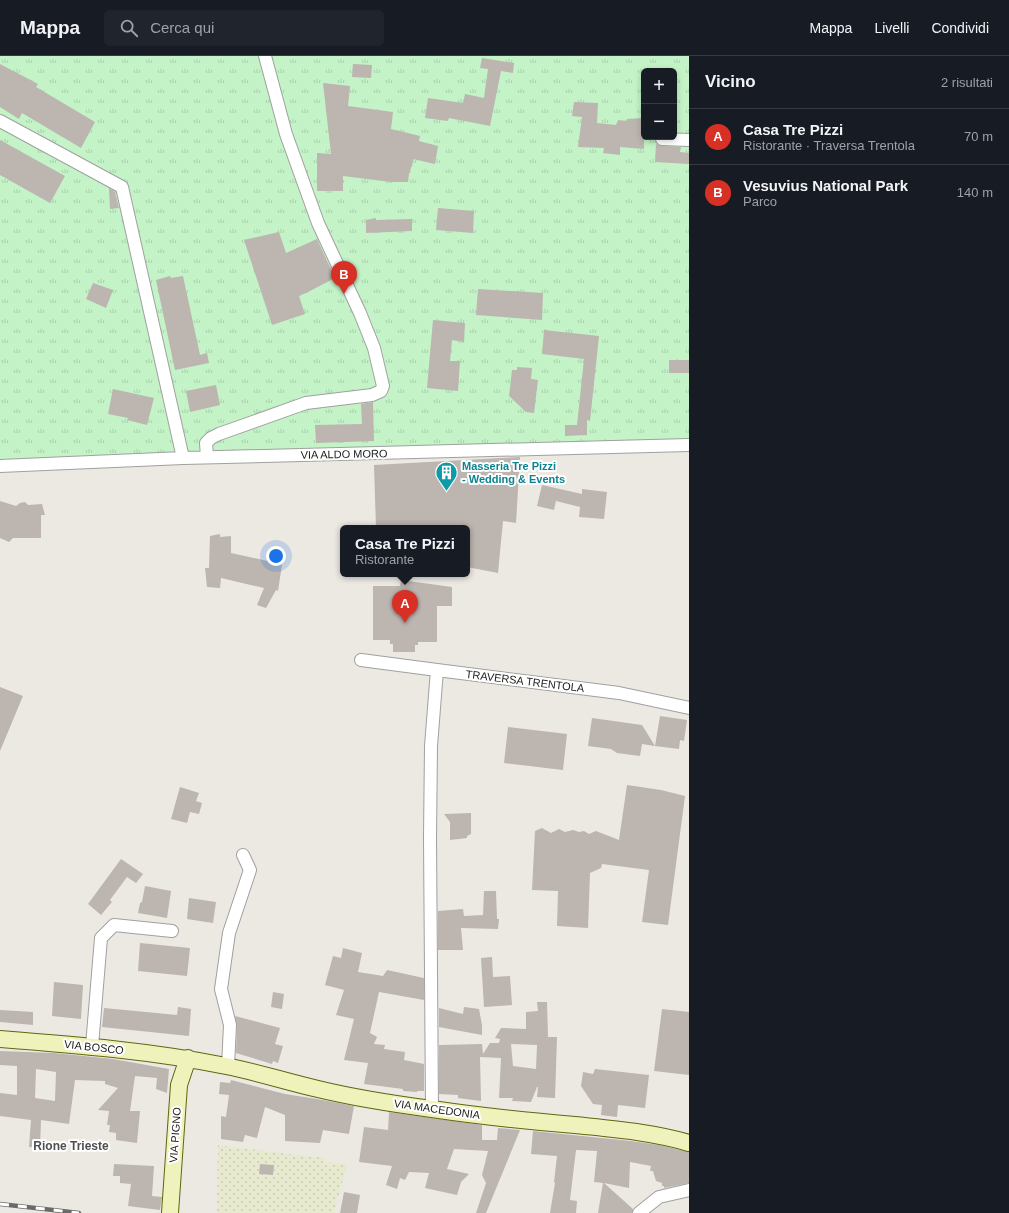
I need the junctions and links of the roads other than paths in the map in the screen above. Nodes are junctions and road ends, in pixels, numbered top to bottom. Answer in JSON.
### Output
{"nodes":[{"id":1,"x":264,"y":56,"type":"edge"},
{"id":2,"x":0,"y":121,"type":"edge"},
{"id":3,"x":677,"y":140,"type":"edge"},
{"id":4,"x":689,"y":140,"type":"edge"},
{"id":5,"x":689,"y":445,"type":"edge"},
{"id":6,"x":207,"y":457,"type":"junction"},
{"id":7,"x":183,"y":458,"type":"junction"},
{"id":8,"x":0,"y":466,"type":"edge"},
{"id":9,"x":361,"y":660,"type":"dead end"},
{"id":10,"x":437,"y":670,"type":"junction"},
{"id":11,"x":689,"y":708,"type":"edge"},
{"id":12,"x":243,"y":855,"type":"dead end"},
{"id":13,"x":172,"y":931,"type":"dead end"},
{"id":14,"x":0,"y":1038,"type":"edge"},
{"id":15,"x":92,"y":1046,"type":"junction"},
{"id":16,"x":188,"y":1058,"type":"junction"},
{"id":17,"x":228,"y":1066,"type":"junction"},
{"id":18,"x":432,"y":1109,"type":"junction"},
{"id":19,"x":689,"y":1143,"type":"edge"},
{"id":20,"x":689,"y":1190,"type":"edge"},
{"id":21,"x":170,"y":1213,"type":"edge"},
{"id":22,"x":639,"y":1213,"type":"edge"}],
"edges":[{"from":1,"to":6,"type":"street"},
{"from":2,"to":7,"type":"street"},
{"from":3,"to":4,"type":"street"},
{"from":5,"to":6,"type":"street","name":"VIA ALDO MORO"},
{"from":6,"to":7,"type":"street","name":"VIA ALDO MORO"},
{"from":7,"to":8,"type":"street","name":"VIA ALDO MORO"},
{"from":9,"to":10,"type":"street","name":"TRAVERSA TRENTOLA"},
{"from":10,"to":11,"type":"street","name":"TRAVERSA TRENTOLA"},
{"from":10,"to":18,"type":"street"},
{"from":12,"to":17,"type":"street"},
{"from":13,"to":15,"type":"street"},
{"from":14,"to":15,"type":"main road","name":"VIA BOSCO"},
{"from":15,"to":16,"type":"main road","name":"VIA BOSCO"},
{"from":16,"to":17,"type":"main road","name":"VIA MACEDONIA"},
{"from":16,"to":21,"type":"main road","name":"VIA PIGNO"},
{"from":17,"to":18,"type":"main road","name":"VIA MACEDONIA"},
{"from":18,"to":19,"type":"main road","name":"VIA MACEDONIA"},
{"from":20,"to":22,"type":"street"}]}
